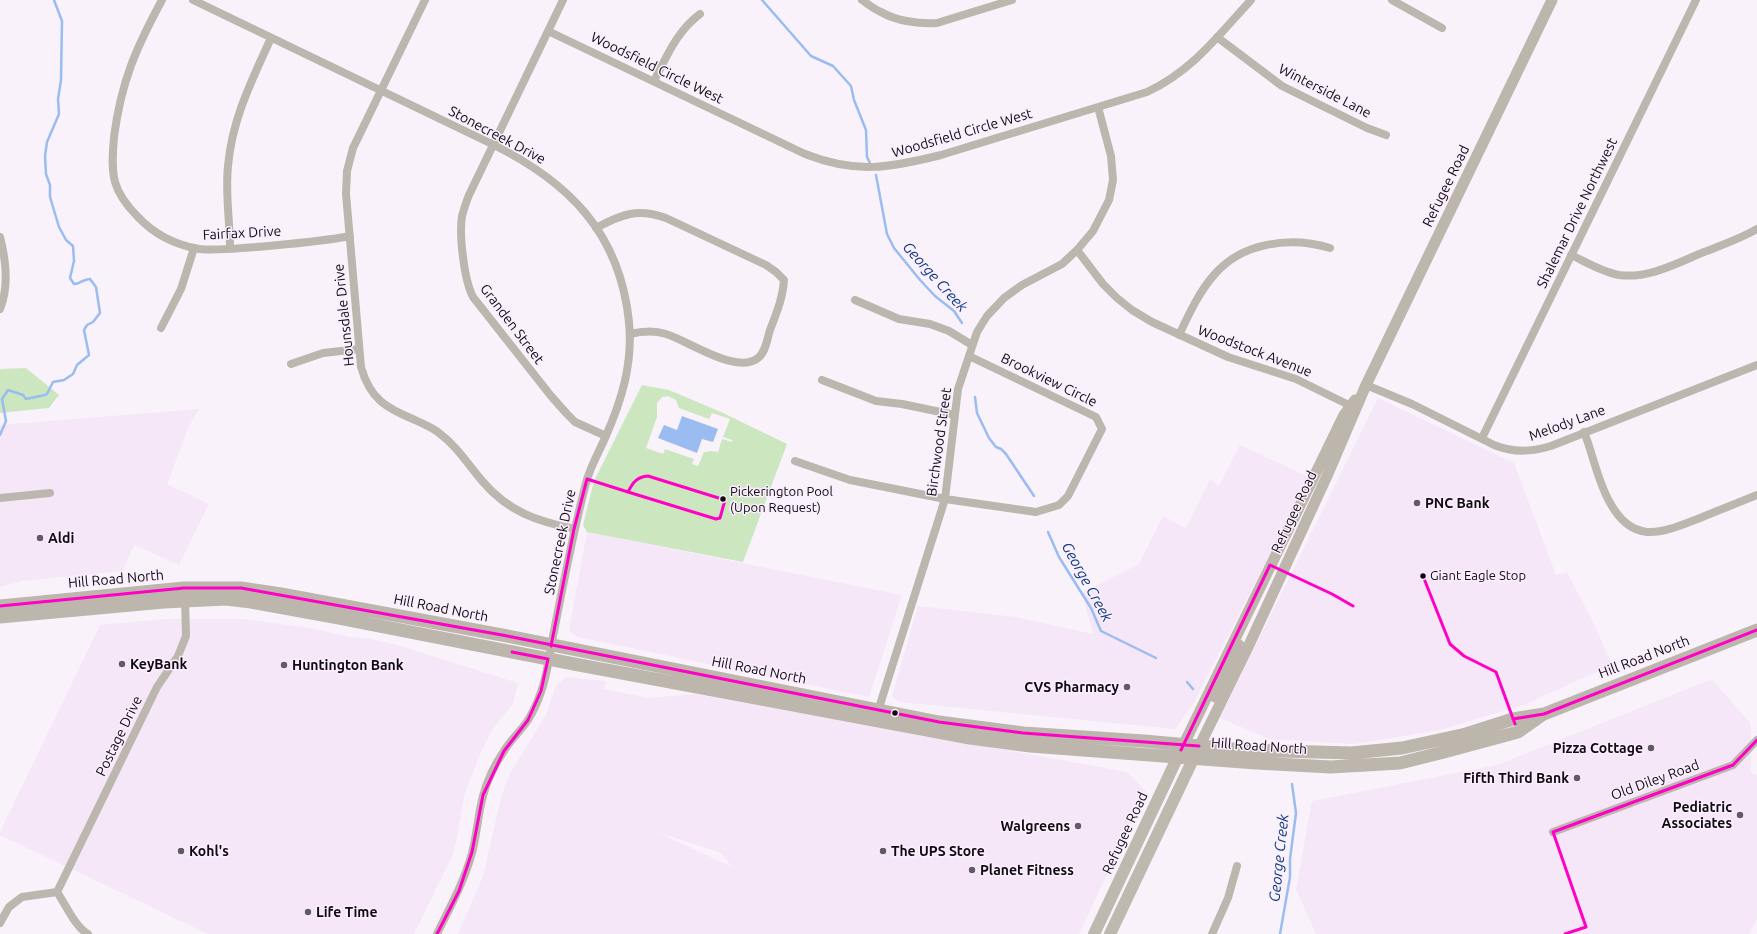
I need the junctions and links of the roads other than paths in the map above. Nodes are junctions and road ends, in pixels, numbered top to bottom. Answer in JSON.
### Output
{"nodes":[{"id":1,"x":162,"y":0,"type":"edge"},
{"id":2,"x":193,"y":0,"type":"edge"},
{"id":3,"x":425,"y":0,"type":"edge"},
{"id":4,"x":563,"y":0,"type":"edge"},
{"id":5,"x":862,"y":0,"type":"edge"},
{"id":6,"x":1012,"y":0,"type":"edge"},
{"id":7,"x":1251,"y":0,"type":"edge"},
{"id":8,"x":1392,"y":0,"type":"edge"},
{"id":9,"x":1552,"y":0,"type":"edge"},
{"id":10,"x":1696,"y":0,"type":"edge"},
{"id":11,"x":1002,"y":1,"type":"edge"},
{"id":12,"x":700,"y":14,"type":"dead end"},
{"id":13,"x":1442,"y":28,"type":"dead end"},
{"id":14,"x":548,"y":31,"type":"junction"},
{"id":15,"x":1217,"y":37,"type":"junction"},
{"id":16,"x":271,"y":38,"type":"junction"},
{"id":17,"x":654,"y":81,"type":"junction"},
{"id":18,"x":380,"y":91,"type":"junction"},
{"id":19,"x":1098,"y":107,"type":"junction"},
{"id":20,"x":1386,"y":135,"type":"dead end"},
{"id":21,"x":492,"y":144,"type":"junction"},
{"id":22,"x":596,"y":228,"type":"junction"},
{"id":23,"x":1757,"y":229,"type":"edge"},
{"id":24,"x":350,"y":236,"type":"junction"},
{"id":25,"x":0,"y":237,"type":"edge"},
{"id":26,"x":194,"y":248,"type":"junction"},
{"id":27,"x":1330,"y":248,"type":"dead end"},
{"id":28,"x":230,"y":249,"type":"junction"},
{"id":29,"x":1077,"y":250,"type":"junction"},
{"id":30,"x":1571,"y":255,"type":"junction"},
{"id":31,"x":855,"y":300,"type":"dead end"},
{"id":32,"x":0,"y":309,"type":"edge"},
{"id":33,"x":161,"y":328,"type":"dead end"},
{"id":34,"x":630,"y":334,"type":"junction"},
{"id":35,"x":1179,"y":335,"type":"junction"},
{"id":36,"x":972,"y":345,"type":"junction"},
{"id":37,"x":359,"y":349,"type":"junction"},
{"id":38,"x":969,"y":356,"type":"junction"},
{"id":39,"x":291,"y":364,"type":"dead end"},
{"id":40,"x":1757,"y":364,"type":"edge"},
{"id":41,"x":822,"y":380,"type":"dead end"},
{"id":42,"x":1366,"y":385,"type":"junction"},
{"id":43,"x":1353,"y":407,"type":"junction"},
{"id":44,"x":955,"y":415,"type":"junction"},
{"id":45,"x":1584,"y":432,"type":"junction"},
{"id":46,"x":606,"y":436,"type":"junction"},
{"id":47,"x":1482,"y":438,"type":"junction"},
{"id":48,"x":795,"y":461,"type":"dead end"},
{"id":49,"x":50,"y":493,"type":"dead end"},
{"id":50,"x":1757,"y":495,"type":"edge"},
{"id":51,"x":0,"y":498,"type":"edge"},
{"id":52,"x":945,"y":499,"type":"junction"},
{"id":53,"x":574,"y":528,"type":"junction"},
{"id":54,"x":185,"y":595,"type":"junction"},
{"id":55,"x":0,"y":606,"type":"edge"},
{"id":56,"x":0,"y":617,"type":"edge"},
{"id":57,"x":1757,"y":630,"type":"edge"},
{"id":58,"x":551,"y":646,"type":"junction"},
{"id":59,"x":548,"y":660,"type":"junction"},
{"id":60,"x":877,"y":712,"type":"junction"},
{"id":61,"x":1544,"y":714,"type":"junction"},
{"id":62,"x":1757,"y":740,"type":"edge"},
{"id":63,"x":1188,"y":751,"type":"junction"},
{"id":64,"x":1552,"y":832,"type":"dead end"},
{"id":65,"x":1237,"y":866,"type":"dead end"},
{"id":66,"x":57,"y":892,"type":"junction"},
{"id":67,"x":0,"y":923,"type":"edge"},
{"id":68,"x":88,"y":934,"type":"edge"},
{"id":69,"x":437,"y":934,"type":"edge"},
{"id":70,"x":1094,"y":934,"type":"edge"},
{"id":71,"x":1110,"y":934,"type":"edge"},
{"id":72,"x":1212,"y":934,"type":"edge"}],
"edges":[{"from":1,"to":26,"type":"street","name":"Fairfax Drive"},
{"from":2,"to":16,"type":"street","name":"Stonecreek Drive"},
{"from":3,"to":18,"type":"street","name":"Hounsdale Drive"},
{"from":4,"to":14,"type":"street","name":"Granden Street"},
{"from":5,"to":11,"type":"street"},
{"from":6,"to":11,"type":"street"},
{"from":7,"to":15,"type":"street","name":"Woodsfield Circle West"},
{"from":8,"to":13,"type":"street"},
{"from":9,"to":42,"type":"main road","name":"Refugee Road"},
{"from":10,"to":30,"type":"street","name":"Shalemar Drive Northwest"},
{"from":12,"to":17,"type":"street"},
{"from":14,"to":17,"type":"street","name":"Woodsfield Circle West"},
{"from":14,"to":21,"type":"street","name":"Granden Street"},
{"from":15,"to":19,"type":"street","name":"Woodsfield Circle West"},
{"from":15,"to":20,"type":"street","name":"Winterside Lane"},
{"from":16,"to":18,"type":"street","name":"Stonecreek Drive"},
{"from":16,"to":28,"type":"street"},
{"from":17,"to":19,"type":"street","name":"Woodsfield Circle West"},
{"from":18,"to":21,"type":"street","name":"Stonecreek Drive"},
{"from":18,"to":24,"type":"street","name":"Hounsdale Drive"},
{"from":19,"to":29,"type":"street","name":"Birchwood Street"},
{"from":21,"to":22,"type":"street","name":"Stonecreek Drive"},
{"from":21,"to":46,"type":"street","name":"Granden Street"},
{"from":22,"to":34,"type":"street","name":"Stonecreek Drive"},
{"from":22,"to":34,"type":"street"},
{"from":23,"to":30,"type":"street"},
{"from":24,"to":28,"type":"street","name":"Fairfax Drive"},
{"from":24,"to":37,"type":"street","name":"Hounsdale Drive"},
{"from":25,"to":32,"type":"street"},
{"from":26,"to":28,"type":"street","name":"Fairfax Drive"},
{"from":26,"to":33,"type":"street"},
{"from":27,"to":35,"type":"street"},
{"from":29,"to":35,"type":"street","name":"Woodstock Avenue"},
{"from":29,"to":36,"type":"street","name":"Birchwood Street"},
{"from":30,"to":47,"type":"street","name":"Shalemar Drive Northwest"},
{"from":31,"to":36,"type":"street"},
{"from":34,"to":46,"type":"street","name":"Stonecreek Drive"},
{"from":35,"to":43,"type":"street","name":"Woodstock Avenue"},
{"from":36,"to":38,"type":"street","name":"Birchwood Street"},
{"from":37,"to":39,"type":"street"},
{"from":37,"to":53,"type":"street","name":"Hounsdale Drive"},
{"from":38,"to":44,"type":"street","name":"Birchwood Street"},
{"from":38,"to":52,"type":"street","name":"Brookview Circle"},
{"from":40,"to":45,"type":"street","name":"Melody Lane"},
{"from":41,"to":44,"type":"street"},
{"from":42,"to":43,"type":"main road","name":"Refugee Road"},
{"from":42,"to":47,"type":"street","name":"Melody Lane"},
{"from":43,"to":63,"type":"main road","name":"Refugee Road"},
{"from":43,"to":63,"type":"main road","name":"Refugee Road"},
{"from":44,"to":52,"type":"street","name":"Birchwood Street"},
{"from":45,"to":47,"type":"street","name":"Melody Lane"},
{"from":45,"to":50,"type":"street"},
{"from":46,"to":53,"type":"street","name":"Stonecreek Drive"},
{"from":48,"to":52,"type":"street"},
{"from":49,"to":51,"type":"street"},
{"from":52,"to":60,"type":"street","name":"Birchwood Street"},
{"from":53,"to":58,"type":"street","name":"Stonecreek Drive"},
{"from":54,"to":55,"type":"highway","name":"Hill Road North"},
{"from":54,"to":56,"type":"highway","name":"Hill Road North"},
{"from":54,"to":58,"type":"highway","name":"Hill Road North"},
{"from":54,"to":59,"type":"highway","name":"Hill Road North"},
{"from":54,"to":66,"type":"street","name":"Postage Drive"},
{"from":57,"to":61,"type":"highway","name":"Hill Road North"},
{"from":58,"to":59,"type":"street","name":"Stonecreek Drive"},
{"from":58,"to":60,"type":"highway","name":"Hill Road North"},
{"from":59,"to":63,"type":"highway","name":"Hill Road North"},
{"from":59,"to":69,"type":"street","name":"Stonecreek Drive"},
{"from":60,"to":63,"type":"highway","name":"Hill Road North"},
{"from":61,"to":63,"type":"highway","name":"Hill Road North"},
{"from":61,"to":63,"type":"highway","name":"Hill Road North"},
{"from":62,"to":64,"type":"street","name":"Old Diley Road"},
{"from":63,"to":70,"type":"main road","name":"Refugee Road"},
{"from":63,"to":71,"type":"main road","name":"Refugee Road"},
{"from":65,"to":72,"type":"street"},
{"from":66,"to":67,"type":"street"},
{"from":66,"to":68,"type":"street"}]}
